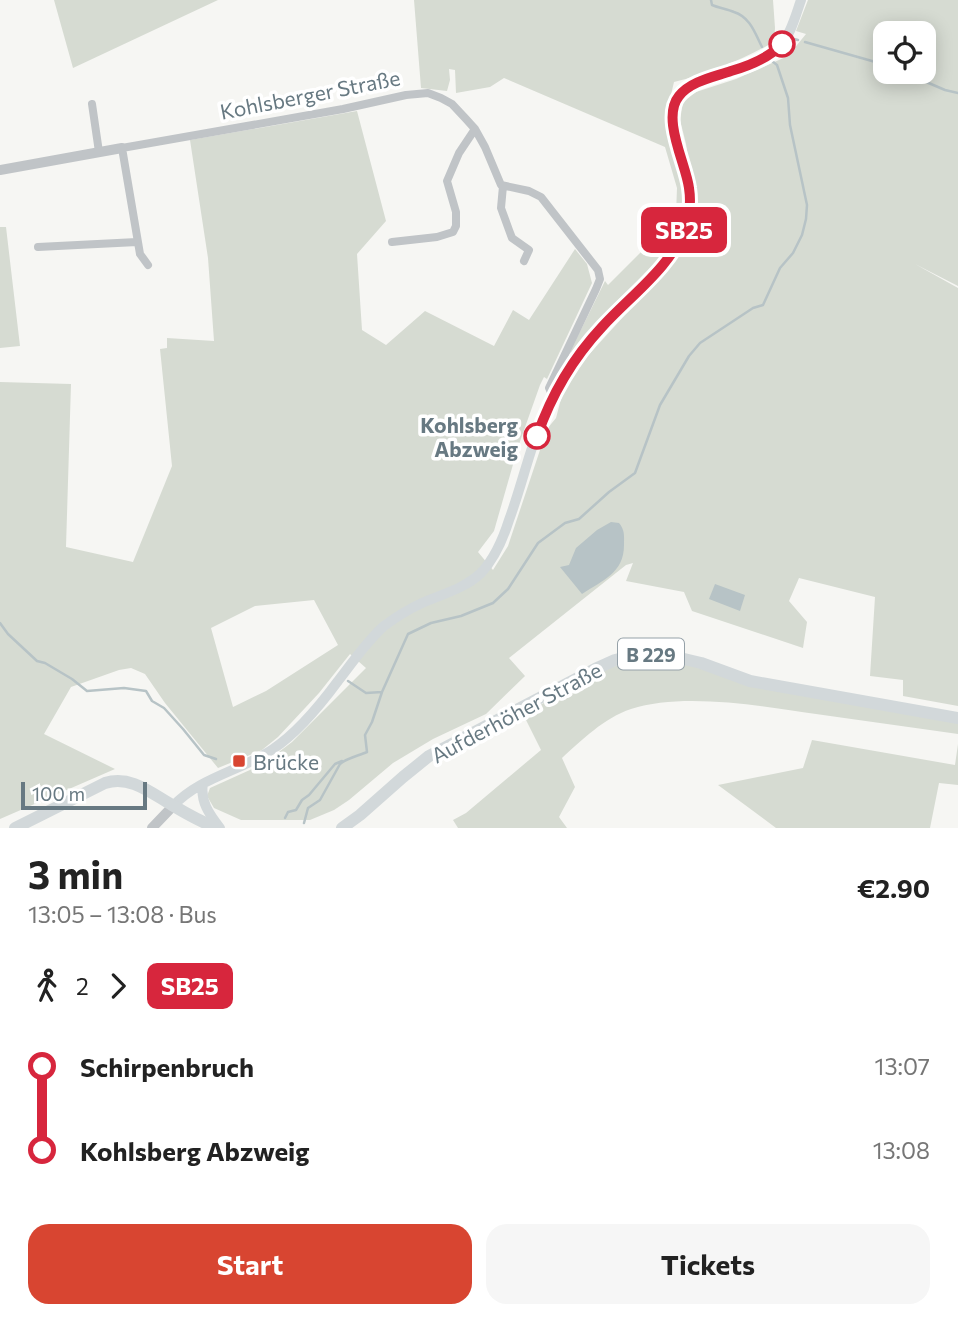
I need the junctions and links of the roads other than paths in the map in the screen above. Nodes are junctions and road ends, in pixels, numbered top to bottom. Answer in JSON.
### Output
{"nodes":[{"id":1,"x":801,"y":0,"type":"edge"},
{"id":2,"x":92,"y":104,"type":"dead end"},
{"id":3,"x":475,"y":129,"type":"junction"},
{"id":4,"x":122,"y":148,"type":"junction"},
{"id":5,"x":99,"y":152,"type":"junction"},
{"id":6,"x":0,"y":170,"type":"edge"},
{"id":7,"x":503,"y":186,"type":"junction"},
{"id":8,"x":392,"y":242,"type":"dead end"},
{"id":9,"x":137,"y":243,"type":"junction"},
{"id":10,"x":38,"y":247,"type":"dead end"},
{"id":11,"x":524,"y":261,"type":"dead end"},
{"id":12,"x":148,"y":265,"type":"dead end"},
{"id":13,"x":553,"y":397,"type":"junction"},
{"id":14,"x":958,"y":718,"type":"edge"},
{"id":15,"x":203,"y":784,"type":"junction"},
{"id":16,"x":173,"y":806,"type":"junction"},
{"id":17,"x":15,"y":828,"type":"edge"},
{"id":18,"x":152,"y":828,"type":"edge"},
{"id":19,"x":218,"y":828,"type":"edge"},
{"id":20,"x":342,"y":828,"type":"edge"}],
"edges":[{"from":1,"to":13,"type":"main road"},
{"from":2,"to":5,"type":"street"},
{"from":3,"to":4,"type":"street","name":"Kohlsberger Straße"},
{"from":3,"to":7,"type":"street","name":"Kohlsberger Straße"},
{"from":3,"to":8,"type":"street"},
{"from":4,"to":5,"type":"street","name":"Kohlsberger Straße"},
{"from":4,"to":9,"type":"street"},
{"from":5,"to":6,"type":"street","name":"Kohlsberger Straße"},
{"from":7,"to":11,"type":"street"},
{"from":7,"to":13,"type":"street"},
{"from":9,"to":10,"type":"street"},
{"from":9,"to":12,"type":"street"},
{"from":13,"to":15,"type":"main road"},
{"from":14,"to":20,"type":"main road","name":"Aufderhöher Straße","number":"B 229"},
{"from":15,"to":16,"type":"main road"},
{"from":15,"to":19,"type":"main road"},
{"from":16,"to":17,"type":"main road"},
{"from":16,"to":18,"type":"street"},
{"from":16,"to":19,"type":"main road"}]}
